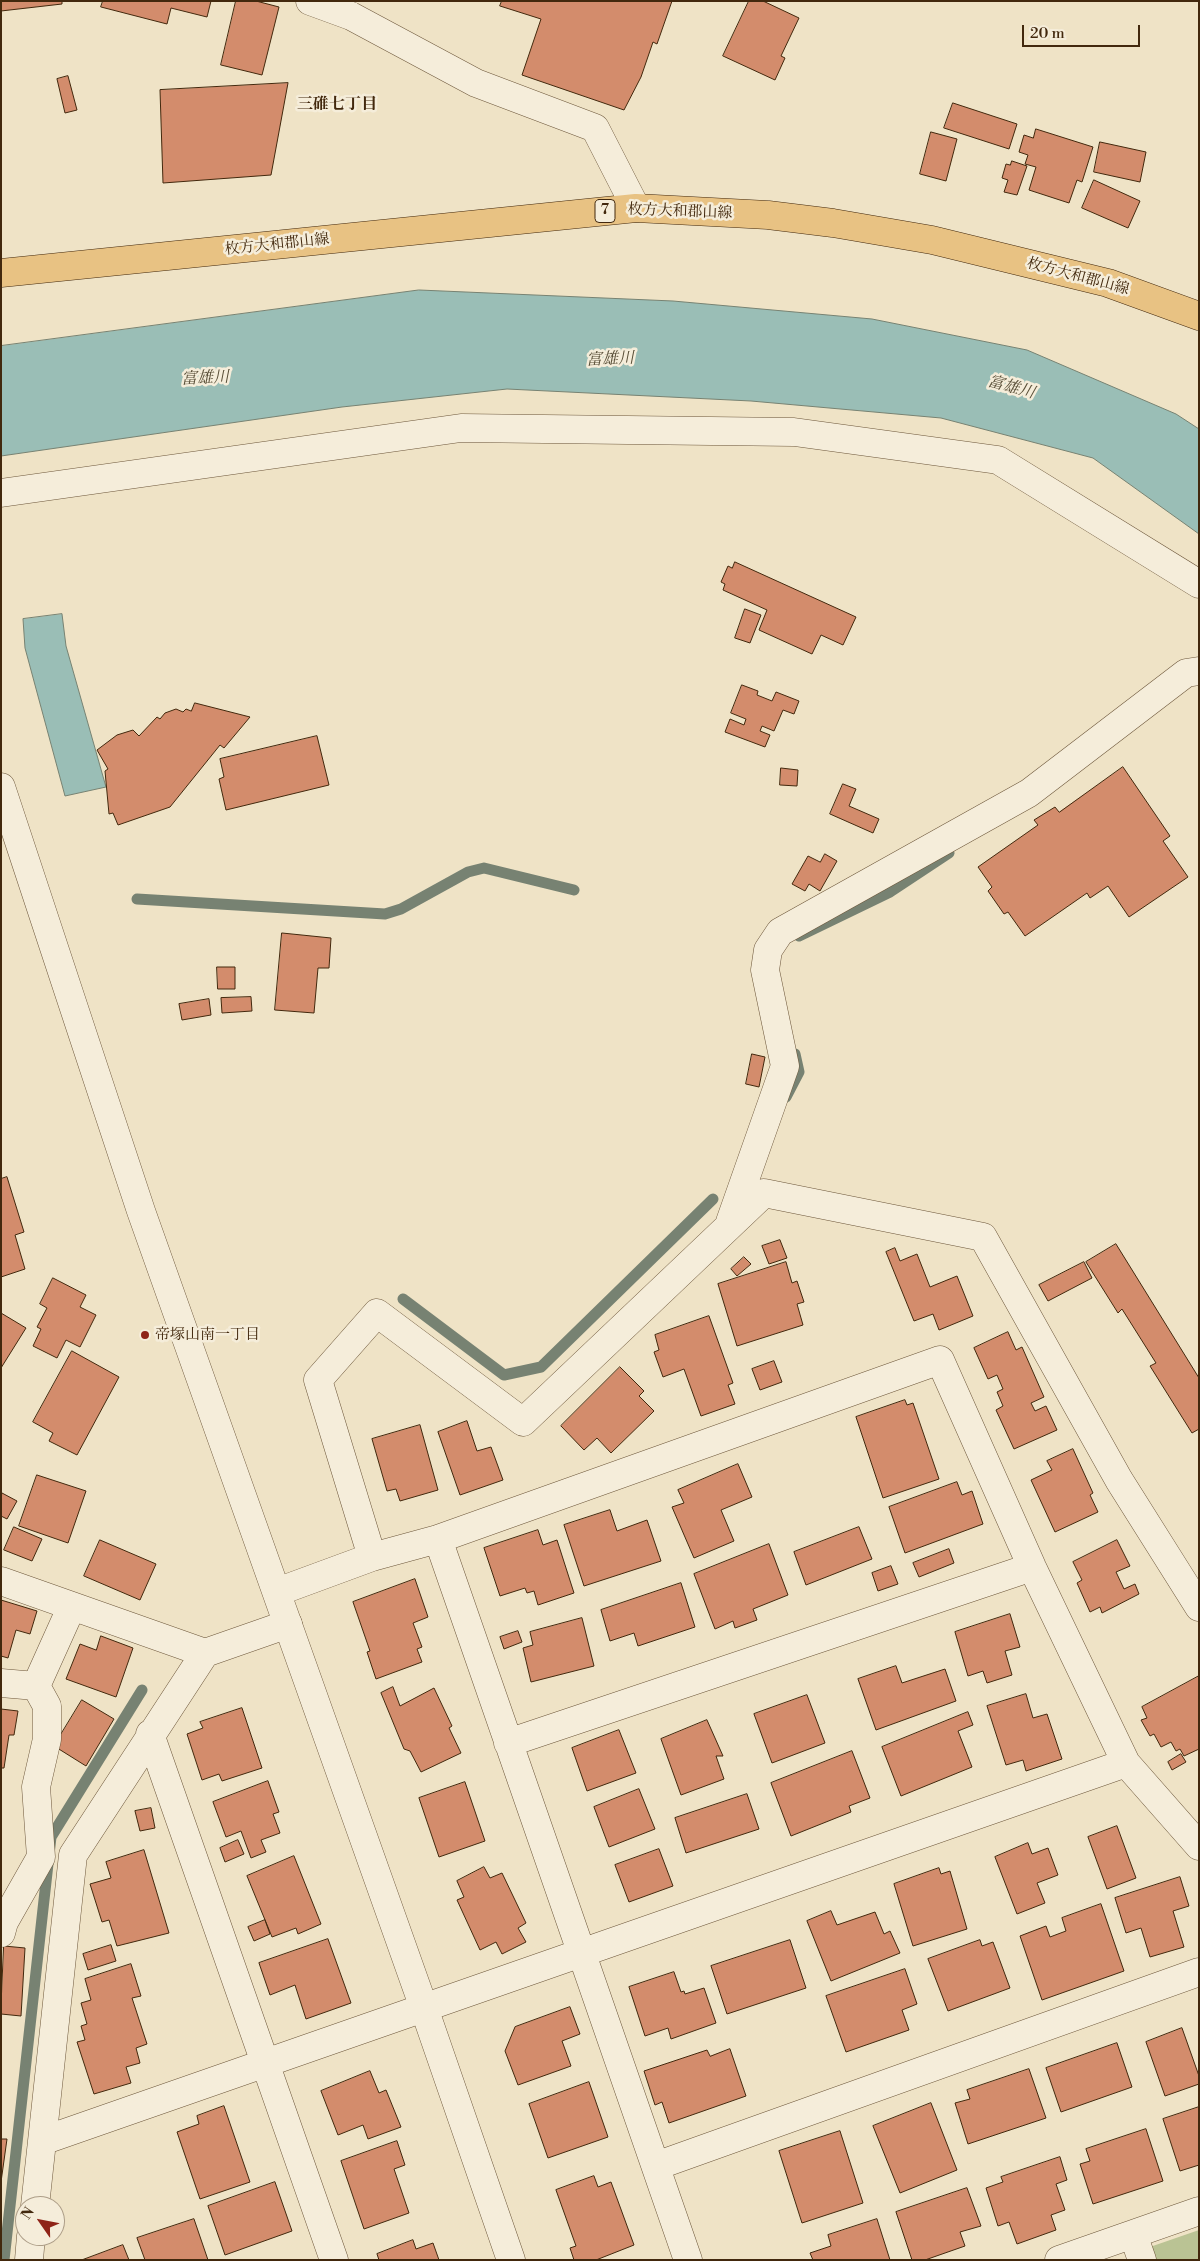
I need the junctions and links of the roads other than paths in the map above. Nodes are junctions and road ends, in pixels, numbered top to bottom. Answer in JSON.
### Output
{"nodes":[{"id":1,"x":310,"y":1,"type":"edge"},
{"id":2,"x":636,"y":208,"type":"junction"},
{"id":3,"x":1,"y":273,"type":"edge"},
{"id":4,"x":1199,"y":316,"type":"edge"},
{"id":5,"x":1,"y":493,"type":"edge"},
{"id":6,"x":1199,"y":584,"type":"edge"},
{"id":7,"x":1199,"y":671,"type":"edge"},
{"id":8,"x":1,"y":787,"type":"edge"},
{"id":9,"x":10,"y":835,"type":"edge"},
{"id":10,"x":728,"y":1229,"type":"junction"},
{"id":11,"x":438,"y":1539,"type":"junction"},
{"id":12,"x":372,"y":1558,"type":"junction"},
{"id":13,"x":1032,"y":1567,"type":"junction"},
{"id":14,"x":1,"y":1581,"type":"edge"},
{"id":15,"x":277,"y":1592,"type":"junction"},
{"id":16,"x":72,"y":1606,"type":"junction"},
{"id":17,"x":1199,"y":1607,"type":"edge"},
{"id":18,"x":288,"y":1624,"type":"junction"},
{"id":19,"x":205,"y":1653,"type":"junction"},
{"id":20,"x":1,"y":1683,"type":"edge"},
{"id":21,"x":36,"y":1686,"type":"junction"},
{"id":22,"x":150,"y":1734,"type":"junction"},
{"id":23,"x":508,"y":1743,"type":"junction"},
{"id":24,"x":1126,"y":1763,"type":"junction"},
{"id":25,"x":1199,"y":1846,"type":"edge"},
{"id":26,"x":72,"y":1856,"type":"junction"},
{"id":27,"x":41,"y":1857,"type":"junction"},
{"id":28,"x":1,"y":1932,"type":"edge"},
{"id":29,"x":581,"y":1953,"type":"junction"},
{"id":30,"x":1199,"y":1972,"type":"edge"},
{"id":31,"x":424,"y":2008,"type":"junction"},
{"id":32,"x":266,"y":2063,"type":"junction"},
{"id":33,"x":42,"y":2141,"type":"junction"},
{"id":34,"x":656,"y":2166,"type":"junction"},
{"id":35,"x":36,"y":2196,"type":"edge"},
{"id":36,"x":1199,"y":2211,"type":"edge"},
{"id":37,"x":1133,"y":2234,"type":"junction"},
{"id":38,"x":30,"y":2246,"type":"edge"},
{"id":39,"x":29,"y":2260,"type":"edge"},
{"id":40,"x":334,"y":2260,"type":"edge"},
{"id":41,"x":511,"y":2260,"type":"edge"},
{"id":42,"x":688,"y":2260,"type":"edge"},
{"id":43,"x":1059,"y":2260,"type":"edge"},
{"id":44,"x":1142,"y":2260,"type":"edge"}],
"edges":[{"from":1,"to":2,"type":"street"},
{"from":2,"to":3,"type":"main road","name":"枚方大和郡山線","number":"7"},
{"from":2,"to":4,"type":"main road","name":"枚方大和郡山線","number":"7"},
{"from":5,"to":6,"type":"street"},
{"from":7,"to":10,"type":"street"},
{"from":8,"to":9,"type":"street"},
{"from":9,"to":15,"type":"street"},
{"from":10,"to":12,"type":"street"},
{"from":10,"to":17,"type":"street"},
{"from":11,"to":12,"type":"street"},
{"from":11,"to":13,"type":"street"},
{"from":11,"to":23,"type":"street"},
{"from":12,"to":15,"type":"street"},
{"from":13,"to":23,"type":"street"},
{"from":13,"to":24,"type":"street"},
{"from":14,"to":16,"type":"street"},
{"from":15,"to":18,"type":"street"},
{"from":16,"to":19,"type":"street"},
{"from":16,"to":21,"type":"street"},
{"from":18,"to":19,"type":"street"},
{"from":18,"to":31,"type":"street"},
{"from":19,"to":22,"type":"street"},
{"from":20,"to":21,"type":"street"},
{"from":21,"to":27,"type":"street"},
{"from":22,"to":26,"type":"street"},
{"from":22,"to":32,"type":"street"},
{"from":23,"to":29,"type":"street"},
{"from":24,"to":25,"type":"street"},
{"from":24,"to":29,"type":"street"},
{"from":26,"to":27,"type":"street"},
{"from":26,"to":33,"type":"street"},
{"from":27,"to":28,"type":"street"},
{"from":29,"to":31,"type":"street"},
{"from":29,"to":34,"type":"street"},
{"from":30,"to":34,"type":"street"},
{"from":31,"to":32,"type":"street"},
{"from":31,"to":41,"type":"street"},
{"from":32,"to":33,"type":"street"},
{"from":32,"to":40,"type":"street"},
{"from":33,"to":35,"type":"street"},
{"from":34,"to":42,"type":"street"},
{"from":36,"to":37,"type":"street"},
{"from":37,"to":43,"type":"street"},
{"from":37,"to":44,"type":"street"},
{"from":38,"to":39,"type":"street"}]}
